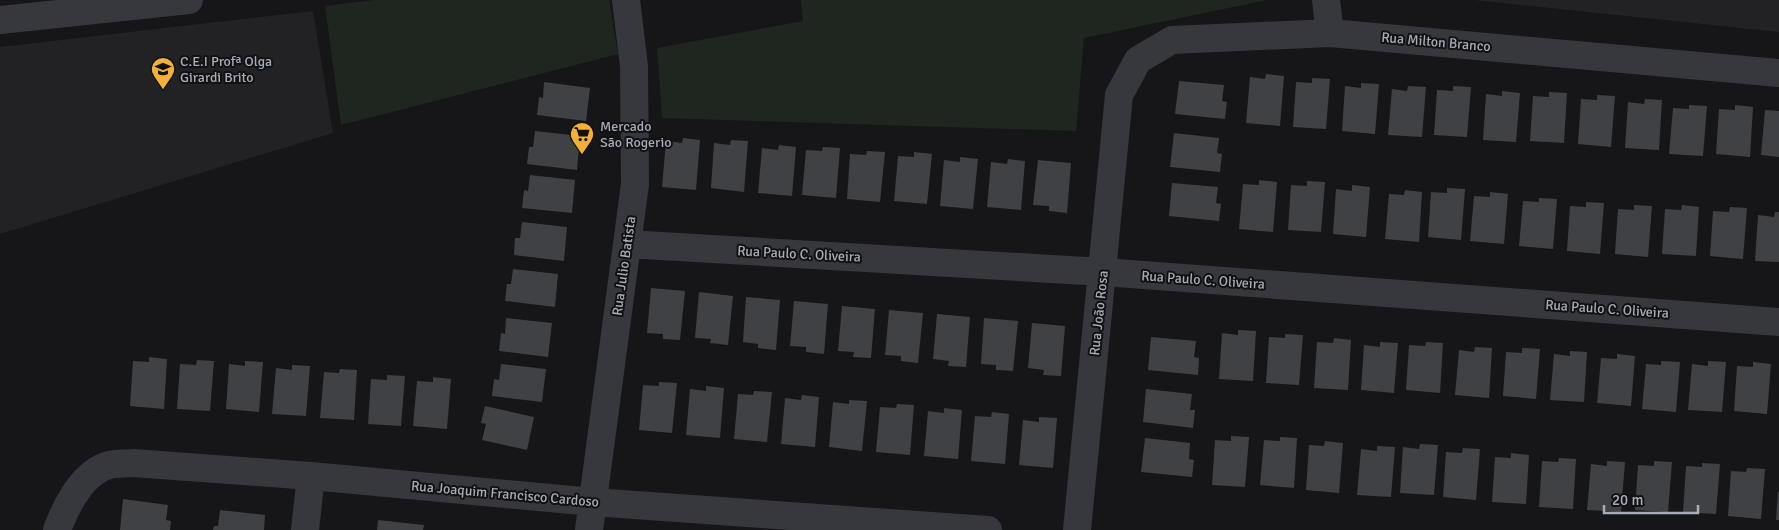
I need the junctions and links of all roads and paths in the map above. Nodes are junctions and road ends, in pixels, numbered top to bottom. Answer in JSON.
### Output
{"nodes":[{"id":1,"x":189,"y":0,"type":"edge"},
{"id":2,"x":626,"y":0,"type":"edge"},
{"id":3,"x":1326,"y":0,"type":"edge"},
{"id":4,"x":0,"y":20,"type":"edge"},
{"id":5,"x":1330,"y":33,"type":"junction"},
{"id":6,"x":1779,"y":73,"type":"edge"},
{"id":7,"x":1120,"y":95,"type":"joint"},
{"id":8,"x":627,"y":244,"type":"junction"},
{"id":9,"x":1103,"y":272,"type":"junction"},
{"id":10,"x":1779,"y":322,"type":"edge"},
{"id":11,"x":311,"y":476,"type":"junction"},
{"id":12,"x":593,"y":502,"type":"junction"},
{"id":13,"x":841,"y":525,"type":"edge"},
{"id":14,"x":57,"y":530,"type":"edge"},
{"id":15,"x":305,"y":530,"type":"edge"},
{"id":16,"x":589,"y":530,"type":"edge"},
{"id":17,"x":988,"y":530,"type":"edge"},
{"id":18,"x":1077,"y":530,"type":"edge"}],
"edges":[{"from":1,"to":4,"type":"street"},
{"from":2,"to":8,"type":"street","name":"Rua Julio Batista"},
{"from":3,"to":5,"type":"street"},
{"from":5,"to":6,"type":"street","name":"Rua Milton Branco"},
{"from":5,"to":7,"type":"street","name":"Rua Milton Branco"},
{"from":7,"to":9,"type":"street","name":"Rua João Rosa"},
{"from":8,"to":9,"type":"street","name":"Rua Paulo C. Oliveira"},
{"from":8,"to":12,"type":"street","name":"Rua Julio Batista"},
{"from":9,"to":10,"type":"street","name":"Rua Paulo C. Oliveira"},
{"from":9,"to":18,"type":"street","name":"Rua João Rosa"},
{"from":11,"to":12,"type":"street","name":"Rua Joaquim Francisco Cardoso"},
{"from":11,"to":14,"type":"street","name":"Rua Joaquim Francisco Cardoso"},
{"from":11,"to":15,"type":"street"},
{"from":12,"to":13,"type":"street","name":"Rua Joaquim Francisco Cardoso"},
{"from":12,"to":16,"type":"street","name":"Rua Julio Batista"},
{"from":13,"to":17,"type":"street","name":"Rua Joaquim Francisco Cardoso"}]}
